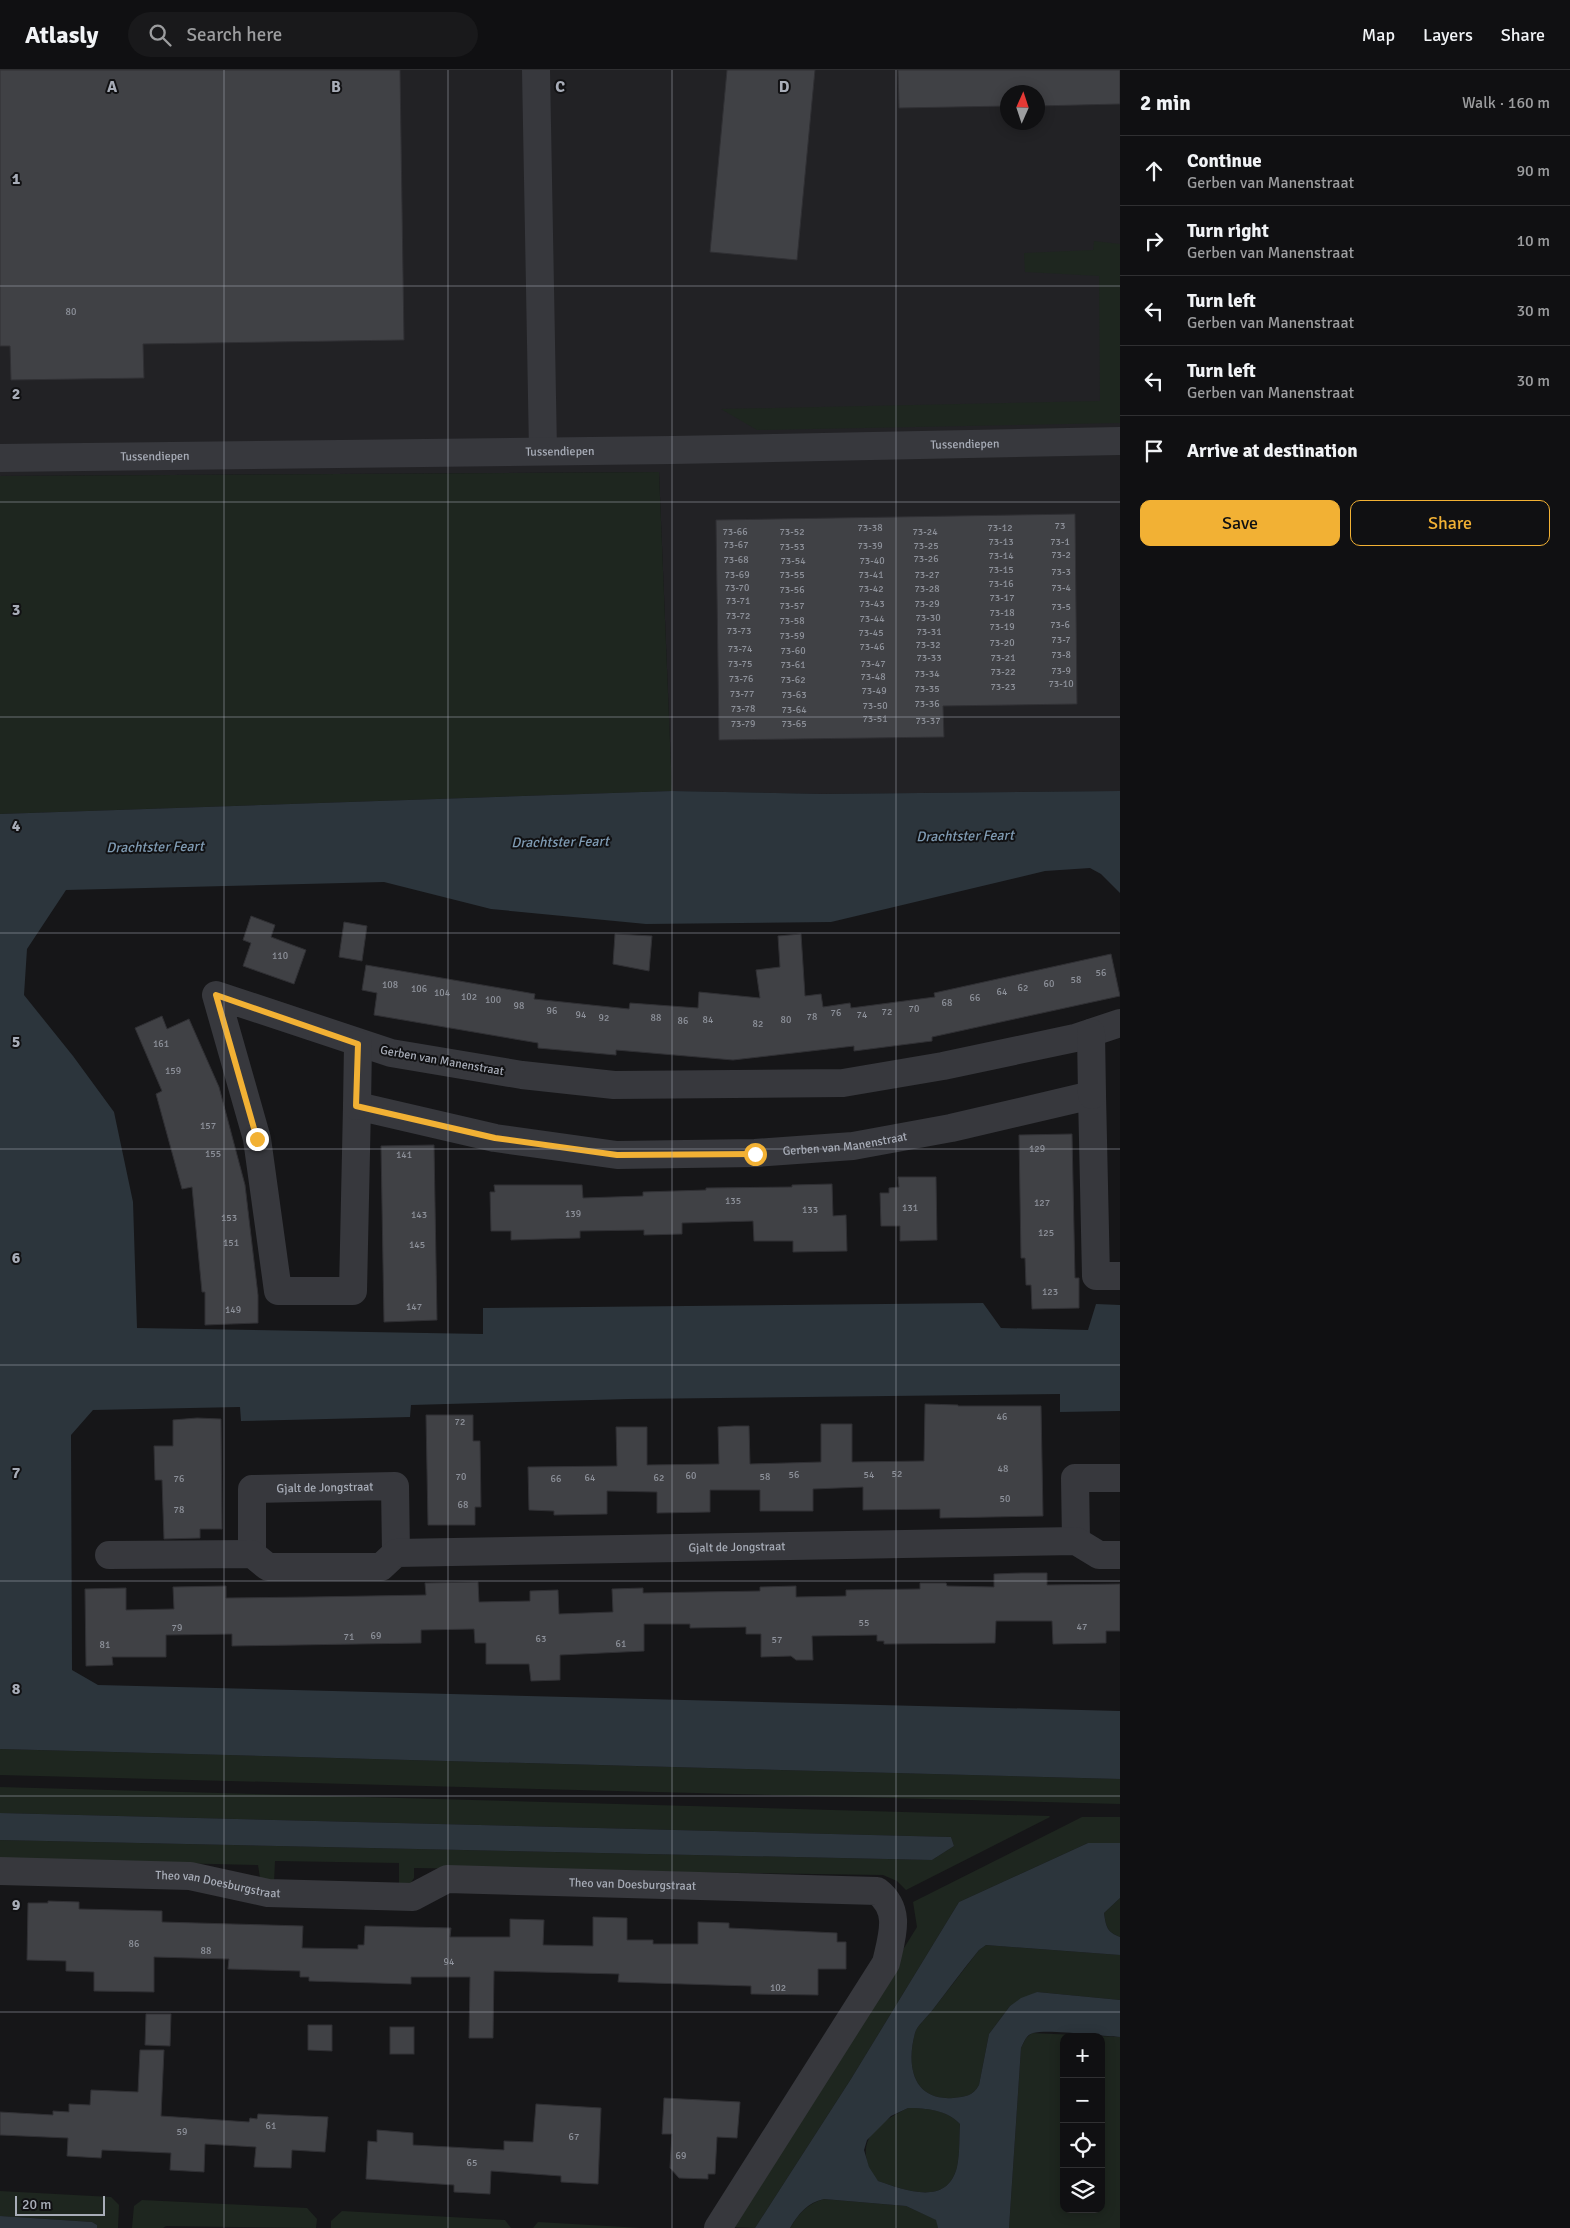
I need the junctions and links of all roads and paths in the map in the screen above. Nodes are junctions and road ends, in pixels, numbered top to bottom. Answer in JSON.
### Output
{"nodes":[{"id":1,"x":536,"y":70,"type":"edge"},
{"id":2,"x":1120,"y":441,"type":"edge"},
{"id":3,"x":543,"y":451,"type":"junction"},
{"id":4,"x":0,"y":458,"type":"edge"},
{"id":5,"x":1120,"y":1023,"type":"edge"},
{"id":6,"x":1092,"y":1032,"type":"junction"},
{"id":7,"x":358,"y":1044,"type":"junction"},
{"id":8,"x":1092,"y":1095,"type":"junction"},
{"id":9,"x":356,"y":1106,"type":"junction"},
{"id":10,"x":1120,"y":1276,"type":"edge"},
{"id":11,"x":1120,"y":1478,"type":"edge"},
{"id":12,"x":1076,"y":1541,"type":"junction"},
{"id":13,"x":396,"y":1553,"type":"junction"},
{"id":14,"x":252,"y":1554,"type":"junction"},
{"id":15,"x":109,"y":1555,"type":"dead end"},
{"id":16,"x":1120,"y":1555,"type":"edge"},
{"id":17,"x":0,"y":1871,"type":"edge"},
{"id":18,"x":718,"y":2228,"type":"edge"}],
"edges":[{"from":1,"to":3,"type":"street"},
{"from":2,"to":3,"type":"street","name":"Tussendiepen"},
{"from":3,"to":4,"type":"street","name":"Tussendiepen"},
{"from":5,"to":6,"type":"street","name":"Gerben van Manenstraat"},
{"from":6,"to":7,"type":"street","name":"Gerben van Manenstraat"},
{"from":6,"to":8,"type":"street"},
{"from":7,"to":9,"type":"street","name":"Gerben van Manenstraat"},
{"from":7,"to":9,"type":"street","name":"Gerben van Manenstraat"},
{"from":8,"to":9,"type":"street","name":"Gerben van Manenstraat"},
{"from":8,"to":10,"type":"street"},
{"from":11,"to":12,"type":"street"},
{"from":12,"to":13,"type":"street","name":"Gjalt de Jongstraat"},
{"from":12,"to":16,"type":"street"},
{"from":13,"to":14,"type":"street"},
{"from":13,"to":14,"type":"street","name":"Gjalt de Jongstraat"},
{"from":14,"to":15,"type":"street"},
{"from":17,"to":18,"type":"street","name":"Theo van Doesburgstraat"}]}
